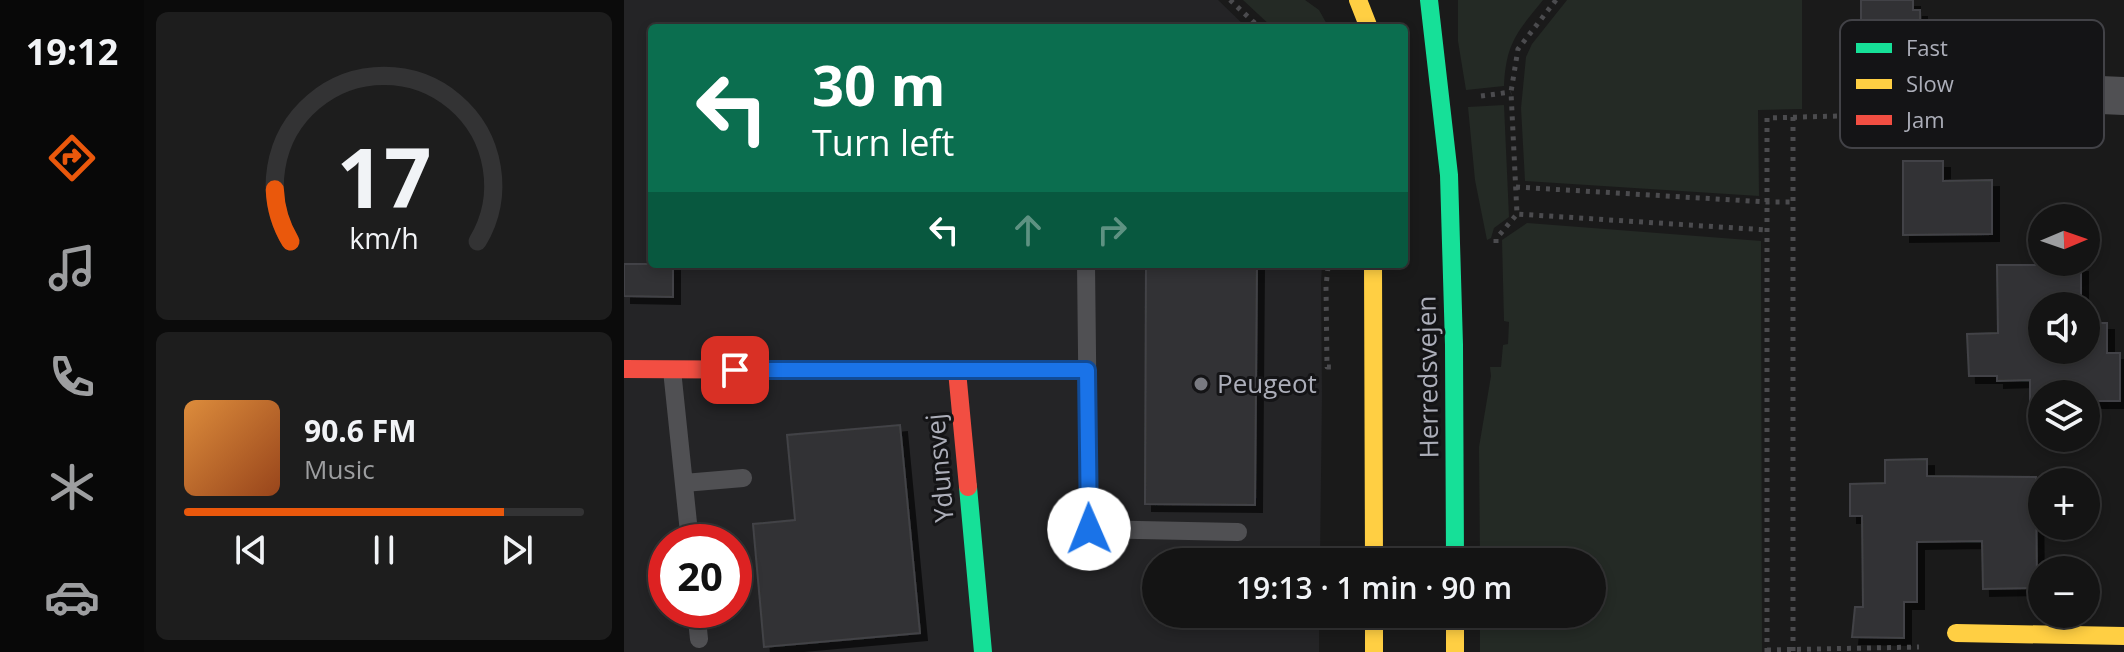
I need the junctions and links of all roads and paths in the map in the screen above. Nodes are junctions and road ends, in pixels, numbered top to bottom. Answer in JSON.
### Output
{"nodes":[{"id":1,"x":1230,"y":0,"type":"edge"},
{"id":2,"x":1358,"y":0,"type":"edge"},
{"id":3,"x":1429,"y":0,"type":"edge"},
{"id":4,"x":1556,"y":0,"type":"edge"},
{"id":5,"x":1256,"y":24,"type":"edge"},
{"id":6,"x":1367,"y":24,"type":"edge"},
{"id":7,"x":2104,"y":95,"type":"edge"},
{"id":8,"x":2124,"y":96,"type":"edge"},
{"id":9,"x":1840,"y":116,"type":"edge"},
{"id":10,"x":1793,"y":117,"type":"junction"},
{"id":11,"x":1516,"y":187,"type":"junction"},
{"id":12,"x":1767,"y":202,"type":"junction"},
{"id":13,"x":1792,"y":202,"type":"junction"},
{"id":14,"x":1767,"y":230,"type":"junction"},
{"id":15,"x":1086,"y":268,"type":"edge"},
{"id":16,"x":1373,"y":268,"type":"edge"},
{"id":17,"x":624,"y":369,"type":"edge"},
{"id":18,"x":672,"y":370,"type":"junction"},
{"id":19,"x":1087,"y":370,"type":"junction"},
{"id":20,"x":957,"y":371,"type":"junction"},
{"id":21,"x":743,"y":478,"type":"dead end"},
{"id":22,"x":684,"y":483,"type":"junction"},
{"id":23,"x":688,"y":524,"type":"edge"},
{"id":24,"x":1238,"y":532,"type":"dead end"},
{"id":25,"x":1374,"y":548,"type":"edge"},
{"id":26,"x":1455,"y":548,"type":"edge"},
{"id":27,"x":698,"y":628,"type":"edge"},
{"id":28,"x":1374,"y":628,"type":"edge"},
{"id":29,"x":1455,"y":628,"type":"edge"},
{"id":30,"x":1956,"y":633,"type":"joint"},
{"id":31,"x":2124,"y":636,"type":"edge"},
{"id":32,"x":699,"y":639,"type":"dead end"},
{"id":33,"x":1767,"y":651,"type":"edge"},
{"id":34,"x":1793,"y":651,"type":"edge"},
{"id":35,"x":983,"y":652,"type":"edge"},
{"id":36,"x":1374,"y":652,"type":"edge"},
{"id":37,"x":1455,"y":652,"type":"edge"}],
"edges":[{"from":1,"to":5,"type":"path"},
{"from":2,"to":6,"type":"street"},
{"from":3,"to":26,"type":"street","name":"Herredsvejen"},
{"from":4,"to":11,"type":"path"},
{"from":7,"to":8,"type":"street"},
{"from":9,"to":10,"type":"path"},
{"from":10,"to":12,"type":"path"},
{"from":10,"to":13,"type":"path"},
{"from":11,"to":12,"type":"path"},
{"from":11,"to":14,"type":"path"},
{"from":12,"to":13,"type":"path"},
{"from":12,"to":14,"type":"path"},
{"from":13,"to":34,"type":"path"},
{"from":14,"to":33,"type":"path"},
{"from":15,"to":19,"type":"lane"},
{"from":16,"to":25,"type":"street","name":"Herredsvejen"},
{"from":17,"to":18,"type":"street"},
{"from":18,"to":20,"type":"street"},
{"from":18,"to":22,"type":"lane"},
{"from":19,"to":20,"type":"lane"},
{"from":19,"to":24,"type":"lane"},
{"from":20,"to":35,"type":"street","name":"Ydunsvej"},
{"from":21,"to":22,"type":"lane"},
{"from":22,"to":23,"type":"lane"},
{"from":27,"to":32,"type":"lane"},
{"from":28,"to":36,"type":"street"},
{"from":29,"to":37,"type":"street"},
{"from":30,"to":31,"type":"street"},
{"from":30,"to":34,"type":"path"},
{"from":33,"to":34,"type":"path"}]}
